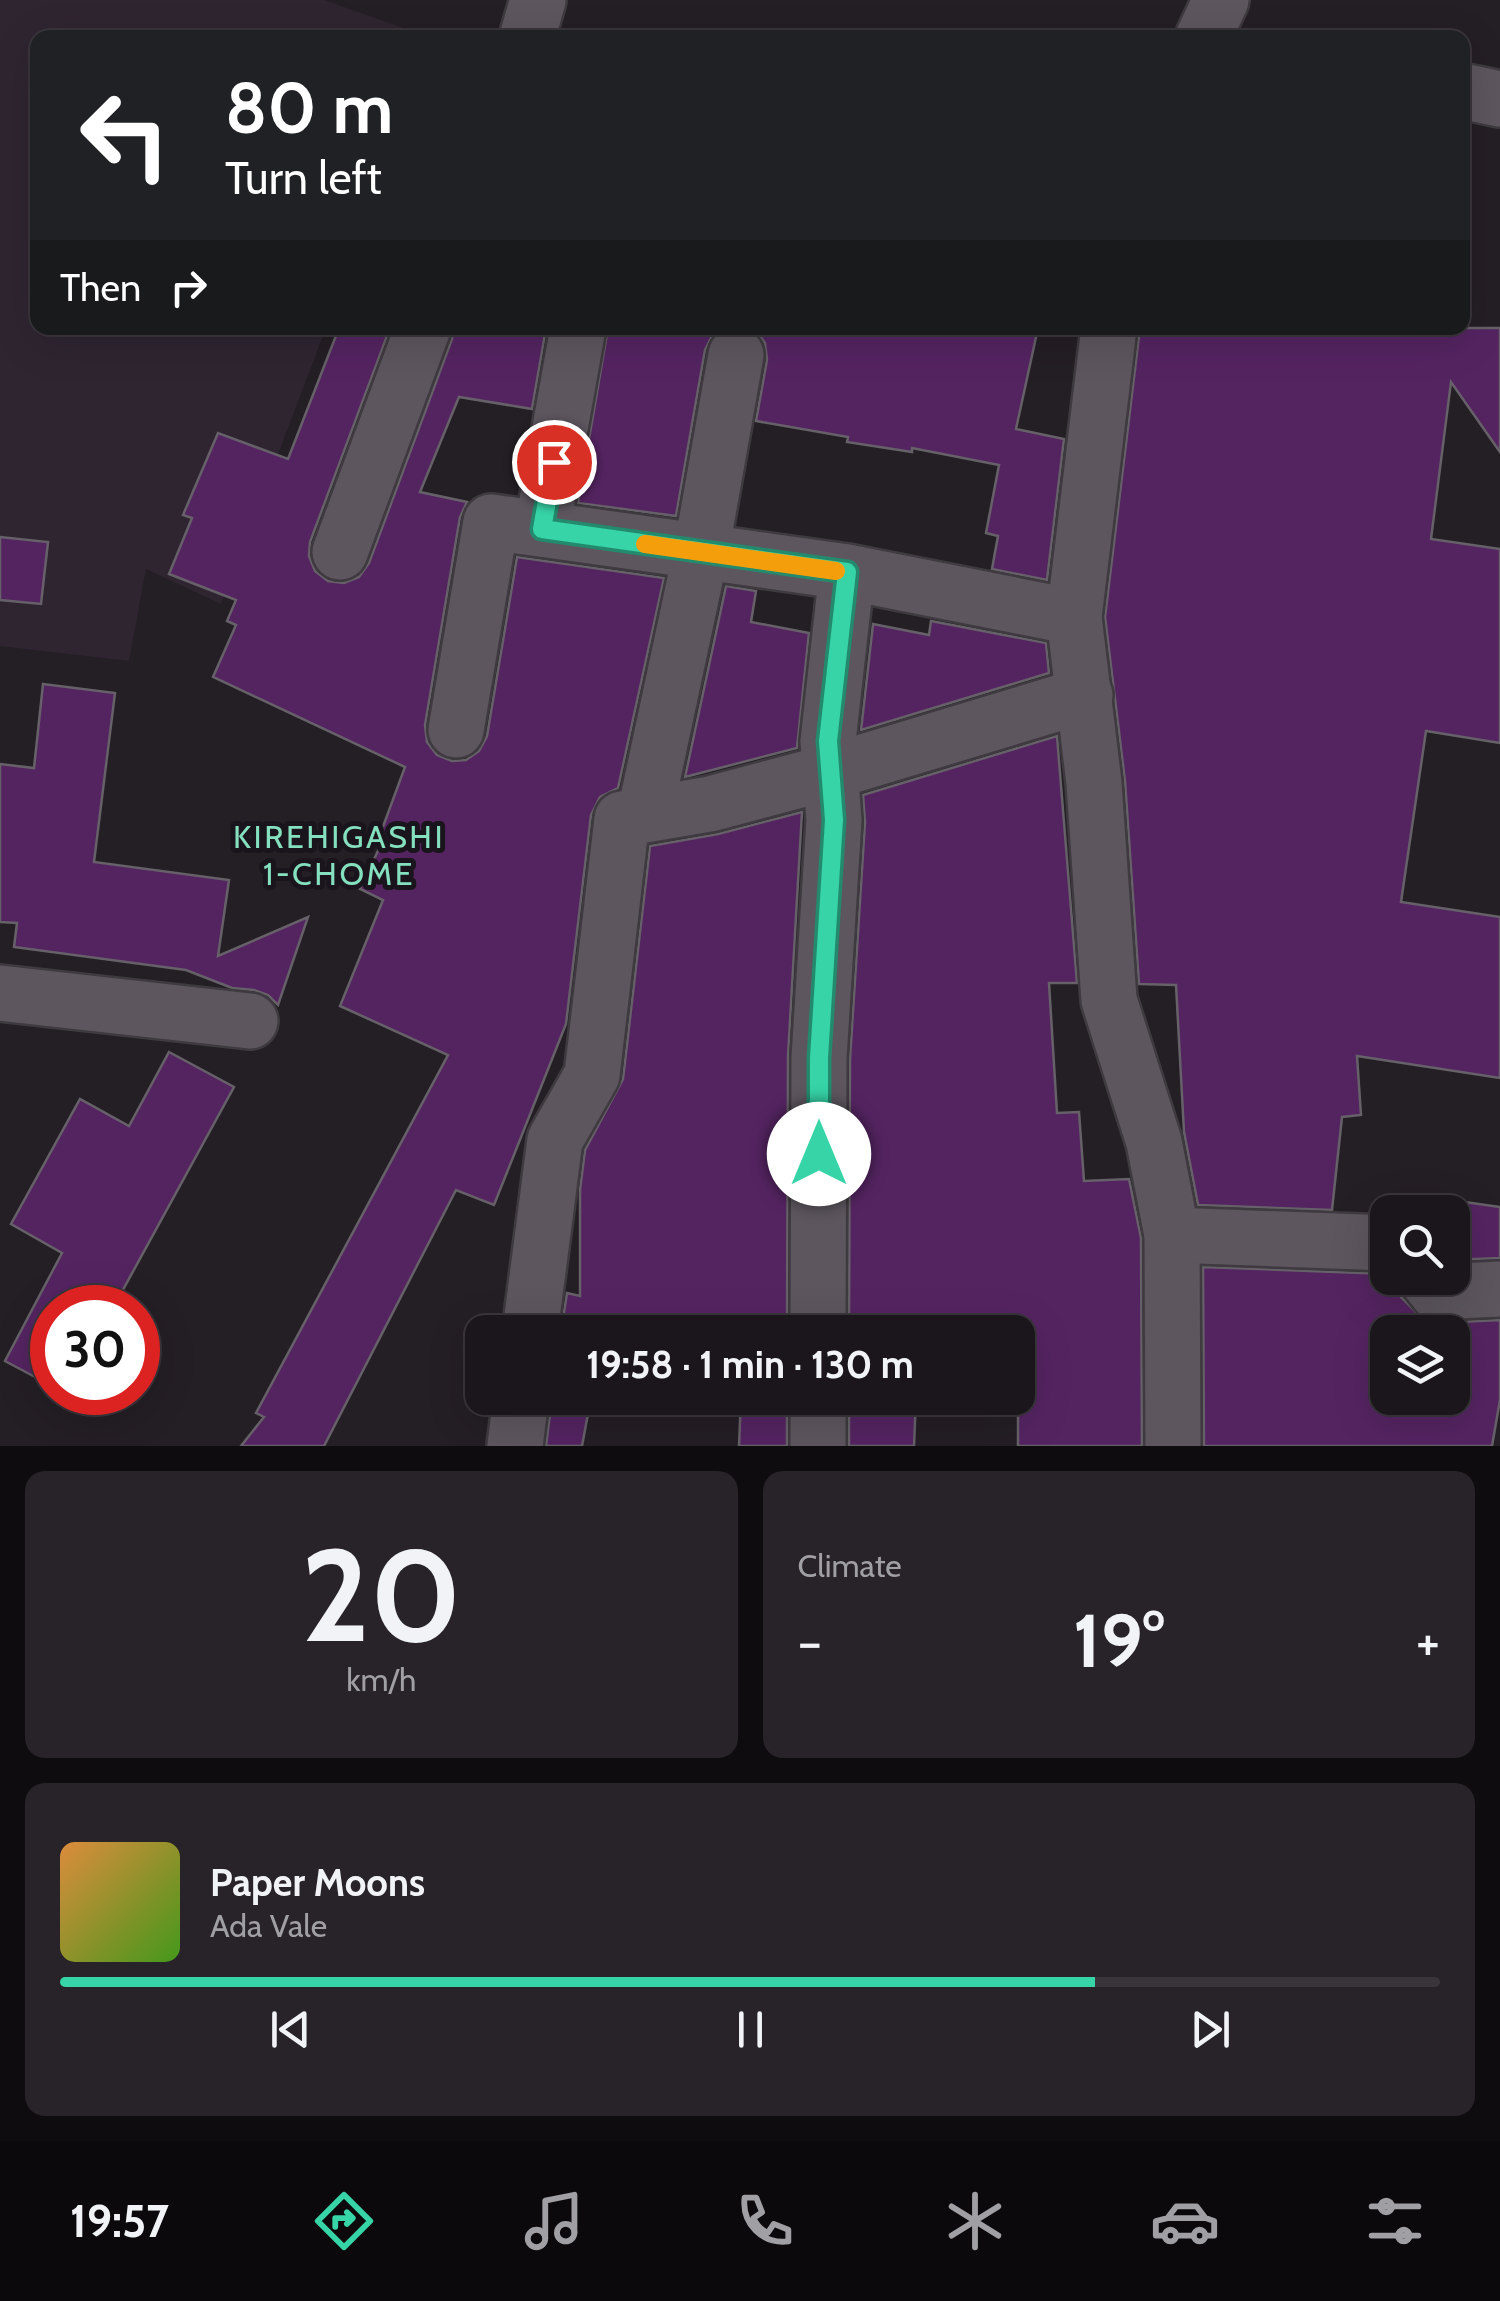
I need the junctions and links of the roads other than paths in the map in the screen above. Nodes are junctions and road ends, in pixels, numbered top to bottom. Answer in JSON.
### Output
{"nodes":[{"id":1,"x":538,"y":0,"type":"edge"},
{"id":2,"x":1221,"y":0,"type":"edge"},
{"id":3,"x":529,"y":30,"type":"edge"},
{"id":4,"x":1207,"y":30,"type":"edge"},
{"id":5,"x":1470,"y":92,"type":"edge"},
{"id":6,"x":1500,"y":98,"type":"edge"},
{"id":7,"x":420,"y":335,"type":"edge"},
{"id":8,"x":577,"y":335,"type":"edge"},
{"id":9,"x":1109,"y":335,"type":"edge"},
{"id":10,"x":736,"y":355,"type":"dead end"},
{"id":11,"x":542,"y":529,"type":"junction"},
{"id":12,"x":340,"y":552,"type":"dead end"},
{"id":13,"x":701,"y":552,"type":"junction"},
{"id":14,"x":847,"y":572,"type":"junction"},
{"id":15,"x":1074,"y":617,"type":"junction"},
{"id":16,"x":1085,"y":695,"type":"junction"},
{"id":17,"x":456,"y":730,"type":"dead end"},
{"id":18,"x":830,"y":772,"type":"junction"},
{"id":19,"x":645,"y":813,"type":"junction"},
{"id":20,"x":0,"y":993,"type":"edge"},
{"id":21,"x":250,"y":1021,"type":"dead end"},
{"id":22,"x":1172,"y":1235,"type":"junction"},
{"id":23,"x":1370,"y":1242,"type":"edge"},
{"id":24,"x":1500,"y":1290,"type":"edge"},
{"id":25,"x":1470,"y":1291,"type":"edge"},
{"id":26,"x":532,"y":1315,"type":"edge"},
{"id":27,"x":818,"y":1315,"type":"edge"},
{"id":28,"x":519,"y":1415,"type":"edge"},
{"id":29,"x":818,"y":1415,"type":"edge"},
{"id":30,"x":515,"y":1446,"type":"edge"},
{"id":31,"x":818,"y":1446,"type":"edge"},
{"id":32,"x":1173,"y":1446,"type":"edge"}],
"edges":[{"from":1,"to":3,"type":"street"},
{"from":2,"to":4,"type":"street"},
{"from":5,"to":6,"type":"street"},
{"from":7,"to":12,"type":"street"},
{"from":8,"to":11,"type":"street"},
{"from":9,"to":15,"type":"street"},
{"from":10,"to":13,"type":"street"},
{"from":11,"to":13,"type":"street"},
{"from":11,"to":17,"type":"street"},
{"from":13,"to":14,"type":"street"},
{"from":13,"to":19,"type":"street"},
{"from":14,"to":15,"type":"street"},
{"from":14,"to":18,"type":"street"},
{"from":15,"to":16,"type":"street"},
{"from":16,"to":18,"type":"street"},
{"from":16,"to":22,"type":"street"},
{"from":18,"to":19,"type":"street"},
{"from":18,"to":27,"type":"street"},
{"from":19,"to":26,"type":"street"},
{"from":20,"to":21,"type":"street"},
{"from":22,"to":23,"type":"street"},
{"from":22,"to":32,"type":"street"},
{"from":24,"to":25,"type":"street"},
{"from":28,"to":30,"type":"street"},
{"from":29,"to":31,"type":"street"}]}
